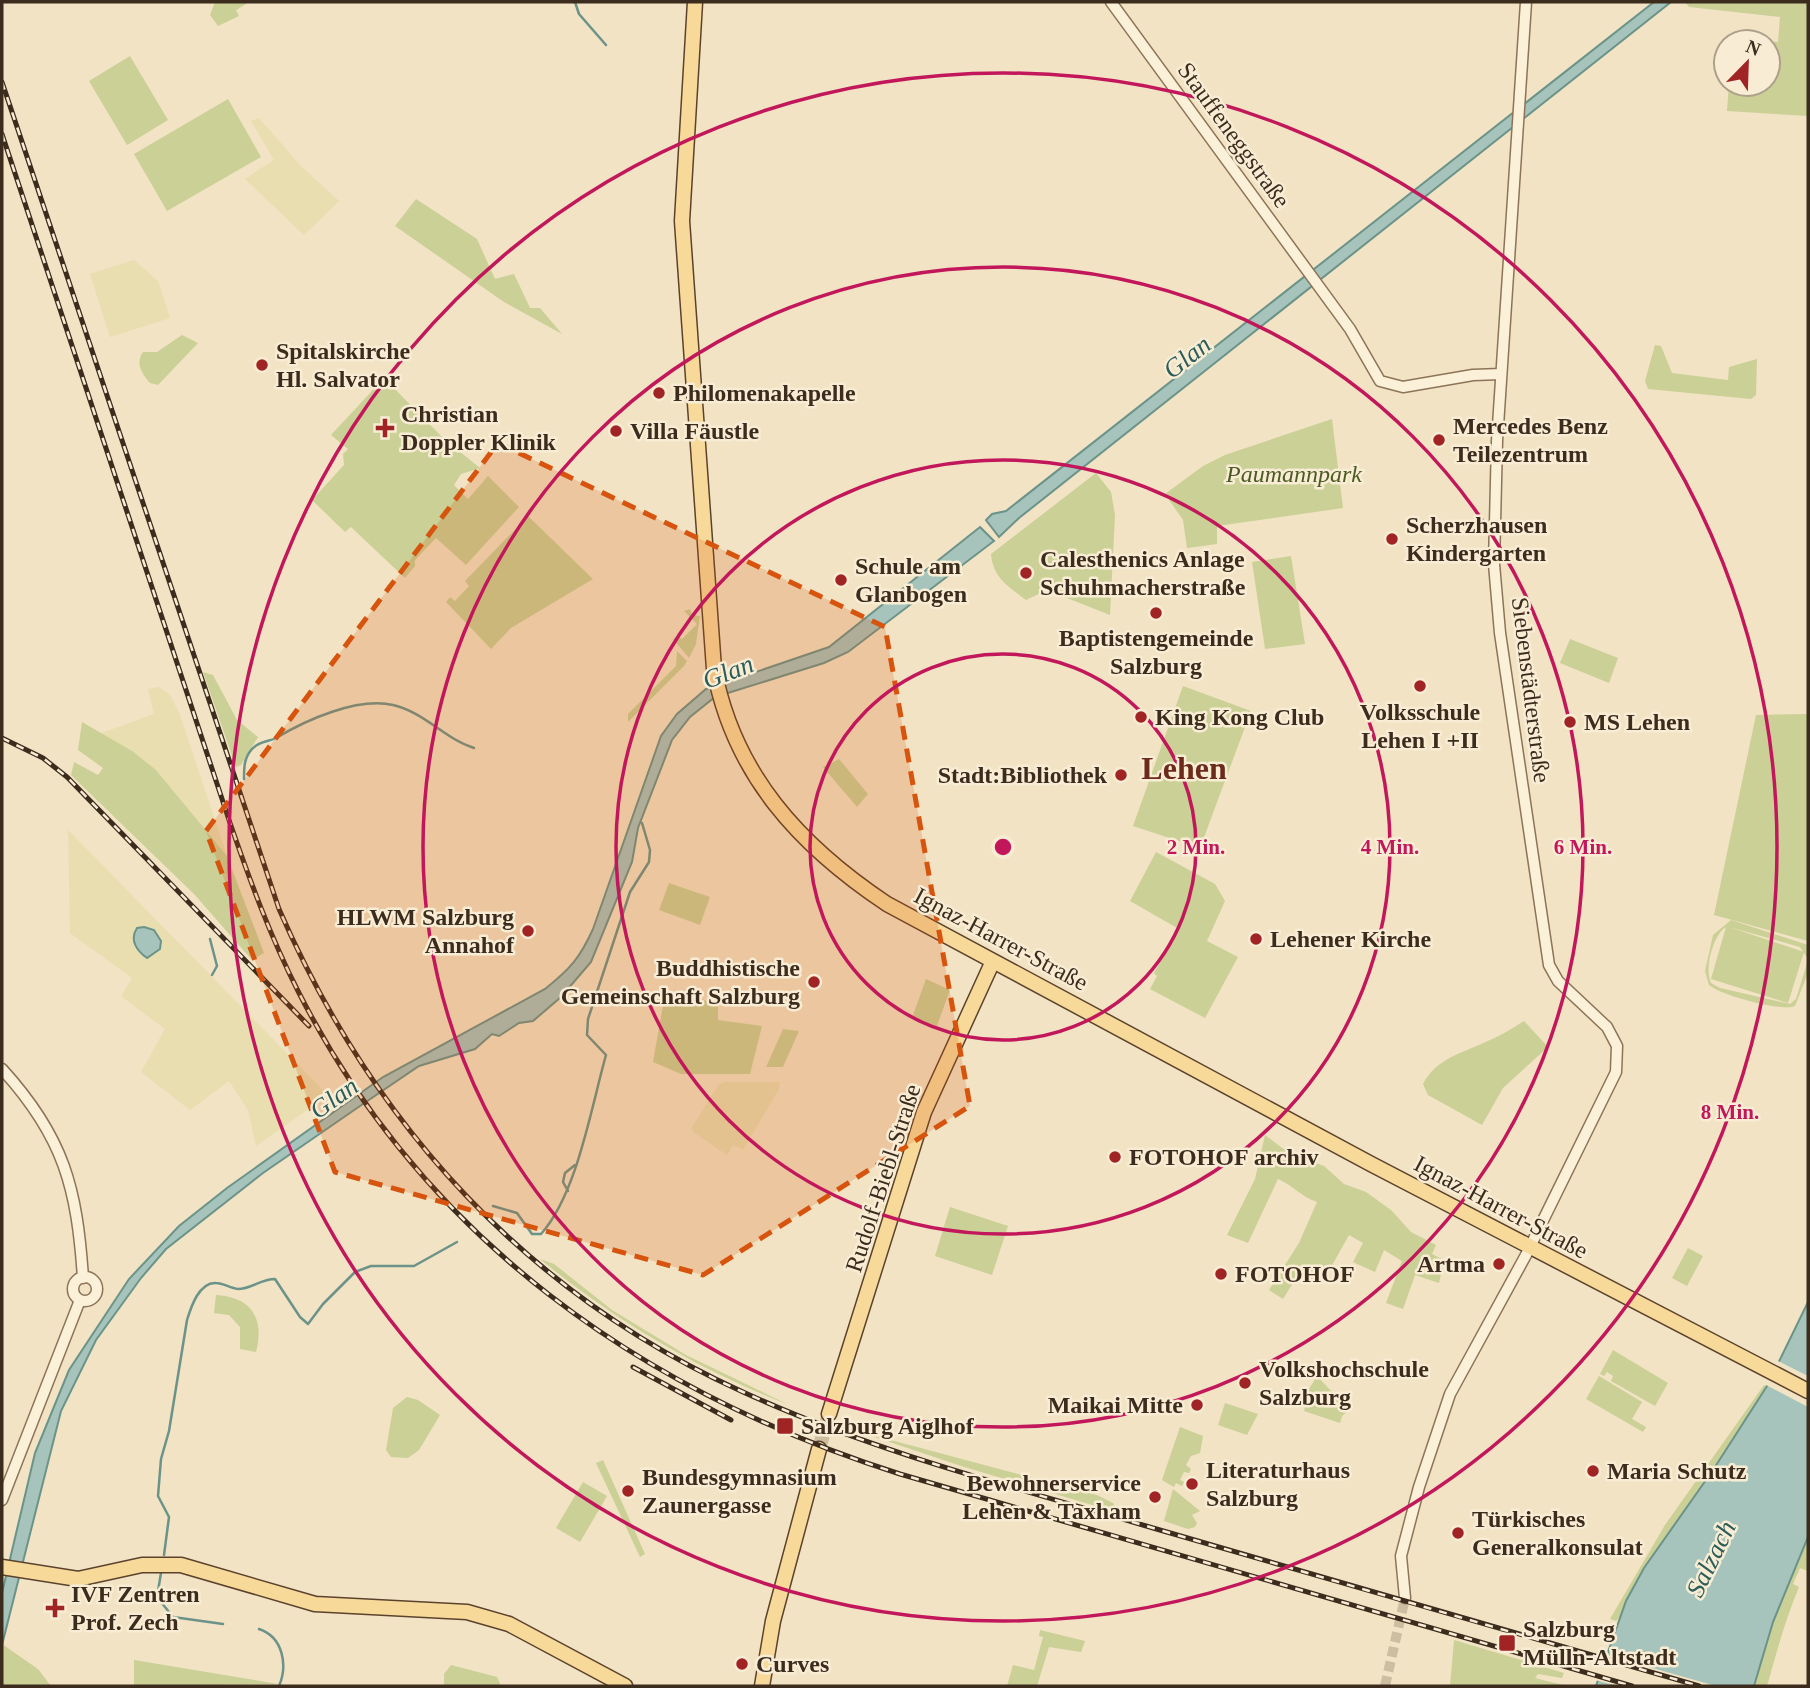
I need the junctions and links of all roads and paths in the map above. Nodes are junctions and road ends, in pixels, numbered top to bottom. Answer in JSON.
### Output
{"nodes":[{"id":1,"x":695,"y":2,"type":"edge"},
{"id":2,"x":1111,"y":2,"type":"edge"},
{"id":3,"x":1526,"y":2,"type":"edge"},
{"id":4,"x":1501,"y":374,"type":"junction"},
{"id":5,"x":993,"y":961,"type":"junction"},
{"id":6,"x":2,"y":1069,"type":"edge"},
{"id":7,"x":1530,"y":1248,"type":"junction"},
{"id":8,"x":83,"y":1278,"type":"junction"},
{"id":9,"x":80,"y":1300,"type":"junction"},
{"id":10,"x":1808,"y":1391,"type":"edge"},
{"id":11,"x":830,"y":1414,"type":"tunnel mouth"},
{"id":12,"x":819,"y":1449,"type":"tunnel mouth"},
{"id":13,"x":2,"y":1500,"type":"edge"},
{"id":14,"x":2,"y":1567,"type":"edge"},
{"id":15,"x":1405,"y":1598,"type":"tunnel mouth"},
{"id":16,"x":625,"y":1686,"type":"edge"},
{"id":17,"x":762,"y":1686,"type":"edge"}],
"edges":[{"from":1,"to":5,"type":"main road","name":"Ignaz-Harrer-Straße"},
{"from":2,"to":4,"type":"street","name":"Stauffeneggstraße"},
{"from":3,"to":4,"type":"street","name":"Siebenstädterstraße"},
{"from":4,"to":7,"type":"street","name":"Siebenstädterstraße"},
{"from":5,"to":7,"type":"main road","name":"Ignaz-Harrer-Straße"},
{"from":5,"to":11,"type":"main road","name":"Rudolf-Biebl-Straße"},
{"from":6,"to":8,"type":"street"},
{"from":7,"to":10,"type":"main road","name":"Ignaz-Harrer-Straße"},
{"from":7,"to":15,"type":"street","name":"Siebenstädterstraße"},
{"from":8,"to":9,"type":"street"},
{"from":8,"to":9,"type":"street"},
{"from":9,"to":13,"type":"street"},
{"from":12,"to":17,"type":"main road"},
{"from":14,"to":16,"type":"main road"}]}
